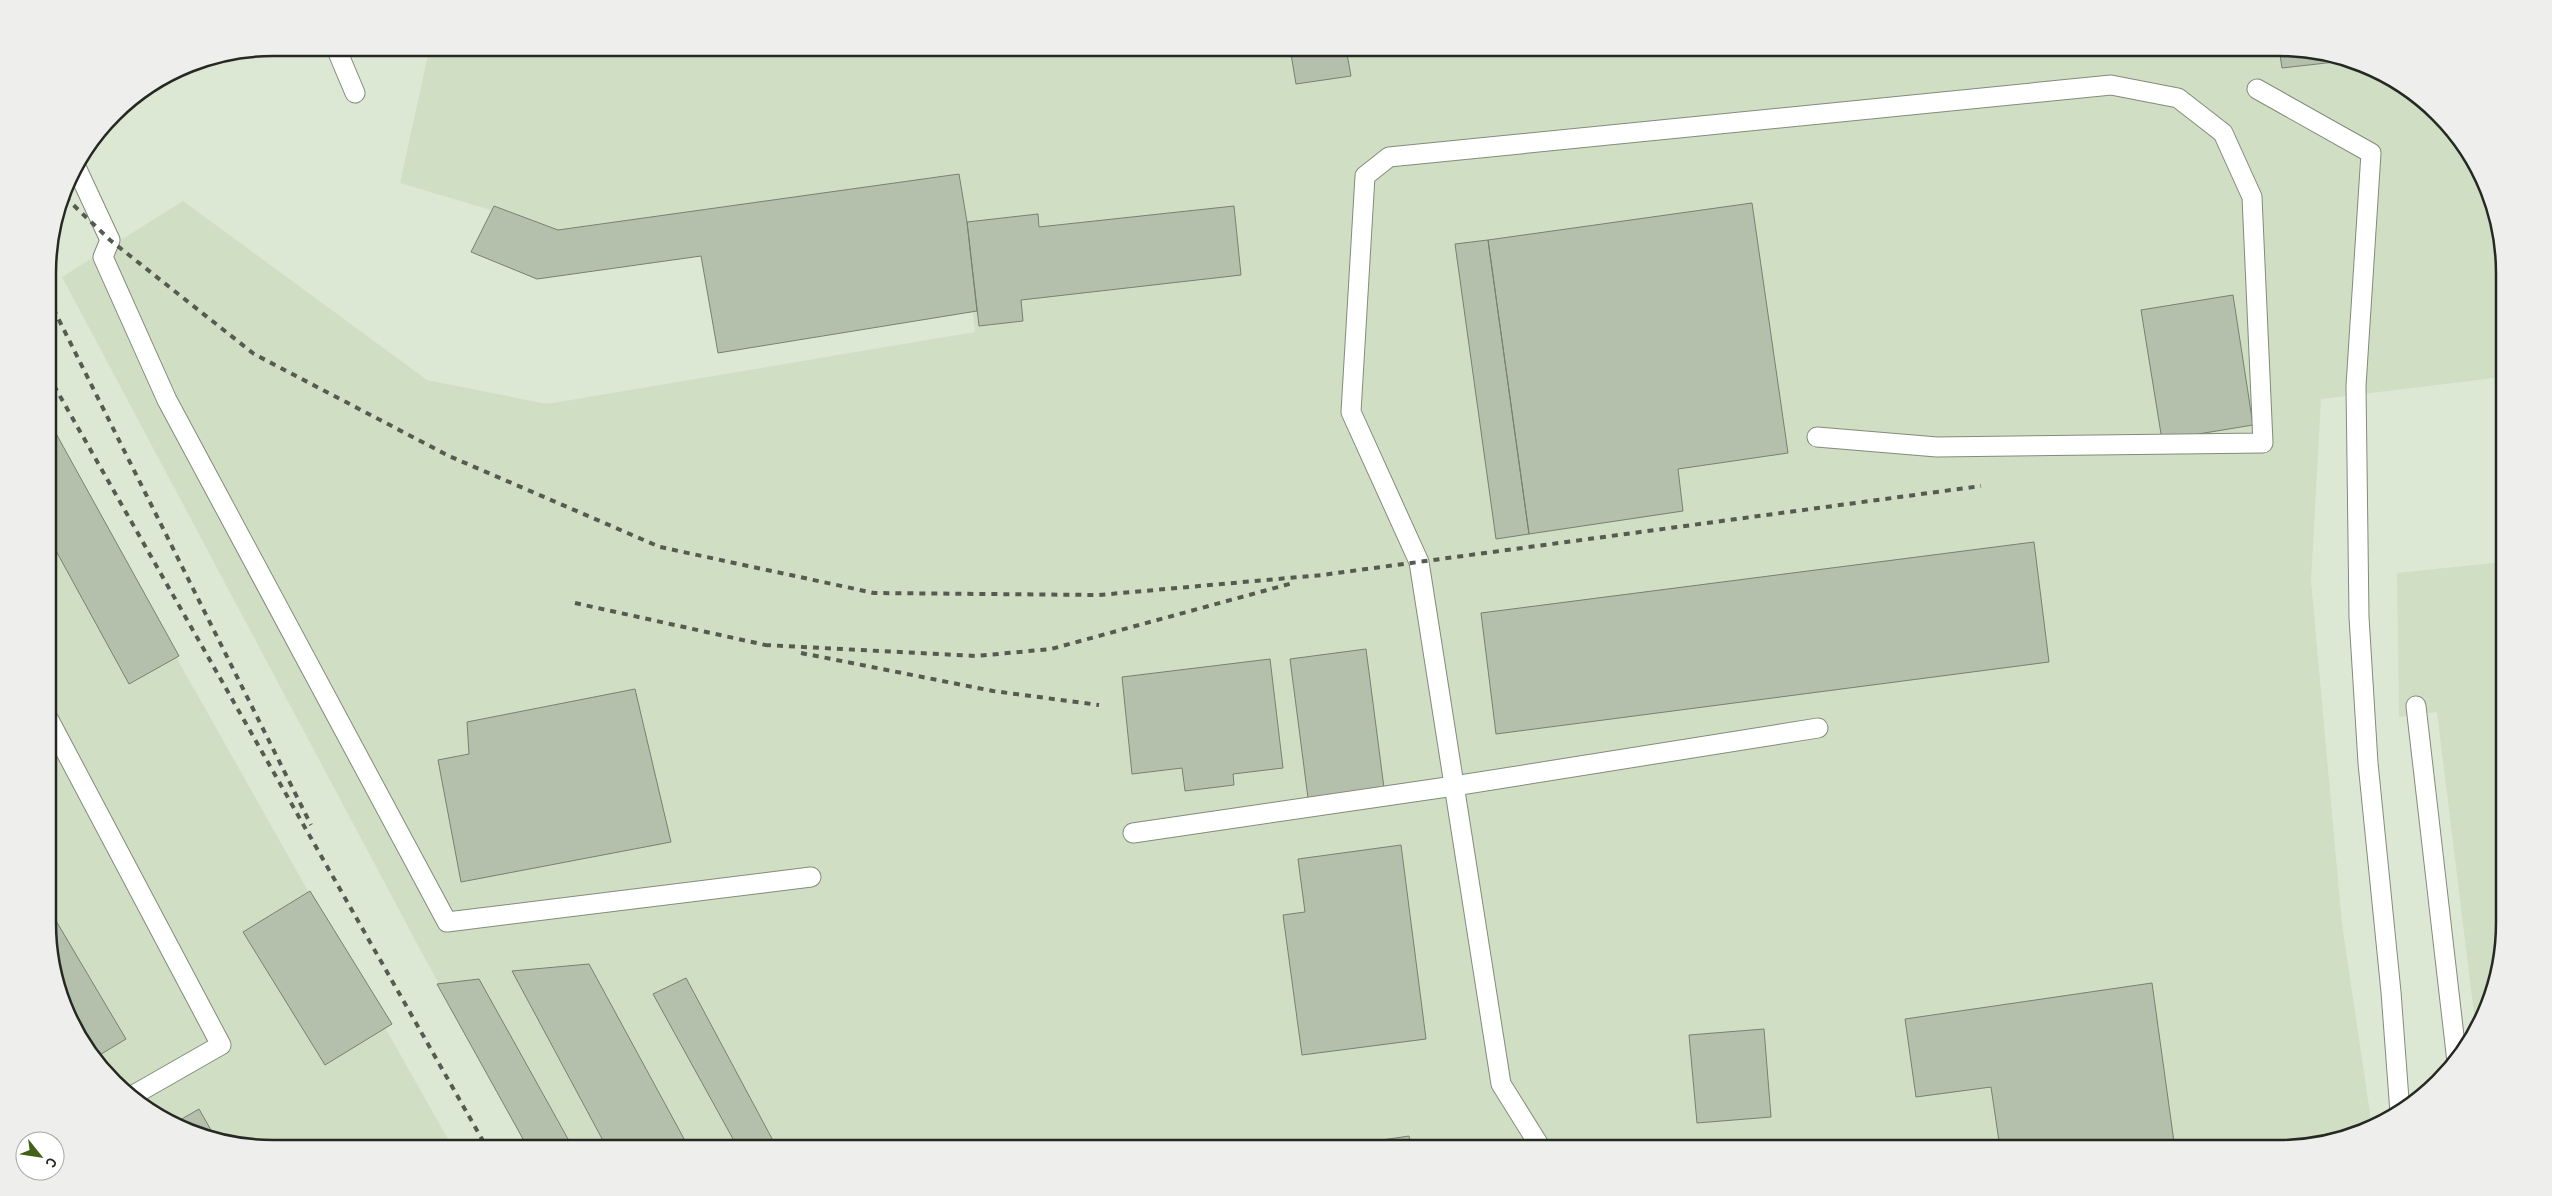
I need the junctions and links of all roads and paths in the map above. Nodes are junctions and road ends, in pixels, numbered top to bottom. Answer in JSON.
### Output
{"nodes":[{"id":1,"x":339,"y":56,"type":"edge"},
{"id":2,"x":2257,"y":89,"type":"dead end"},
{"id":3,"x":355,"y":93,"type":"dead end"},
{"id":4,"x":80,"y":175,"type":"edge"},
{"id":5,"x":1817,"y":437,"type":"dead end"},
{"id":6,"x":2416,"y":706,"type":"dead end"},
{"id":7,"x":1818,"y":728,"type":"dead end"},
{"id":8,"x":56,"y":733,"type":"edge"},
{"id":9,"x":1454,"y":786,"type":"junction"},
{"id":10,"x":1133,"y":833,"type":"dead end"},
{"id":11,"x":811,"y":877,"type":"dead end"},
{"id":12,"x":2455,"y":1050,"type":"edge"},
{"id":13,"x":138,"y":1092,"type":"edge"},
{"id":14,"x":2399,"y":1103,"type":"edge"},
{"id":15,"x":1536,"y":1140,"type":"edge"}],
"edges":[{"from":1,"to":3,"type":"lane"},
{"from":2,"to":14,"type":"lane"},
{"from":4,"to":11,"type":"lane"},
{"from":5,"to":9,"type":"lane"},
{"from":6,"to":12,"type":"lane"},
{"from":7,"to":9,"type":"lane"},
{"from":8,"to":13,"type":"lane"},
{"from":9,"to":10,"type":"lane"},
{"from":9,"to":15,"type":"lane"}]}
